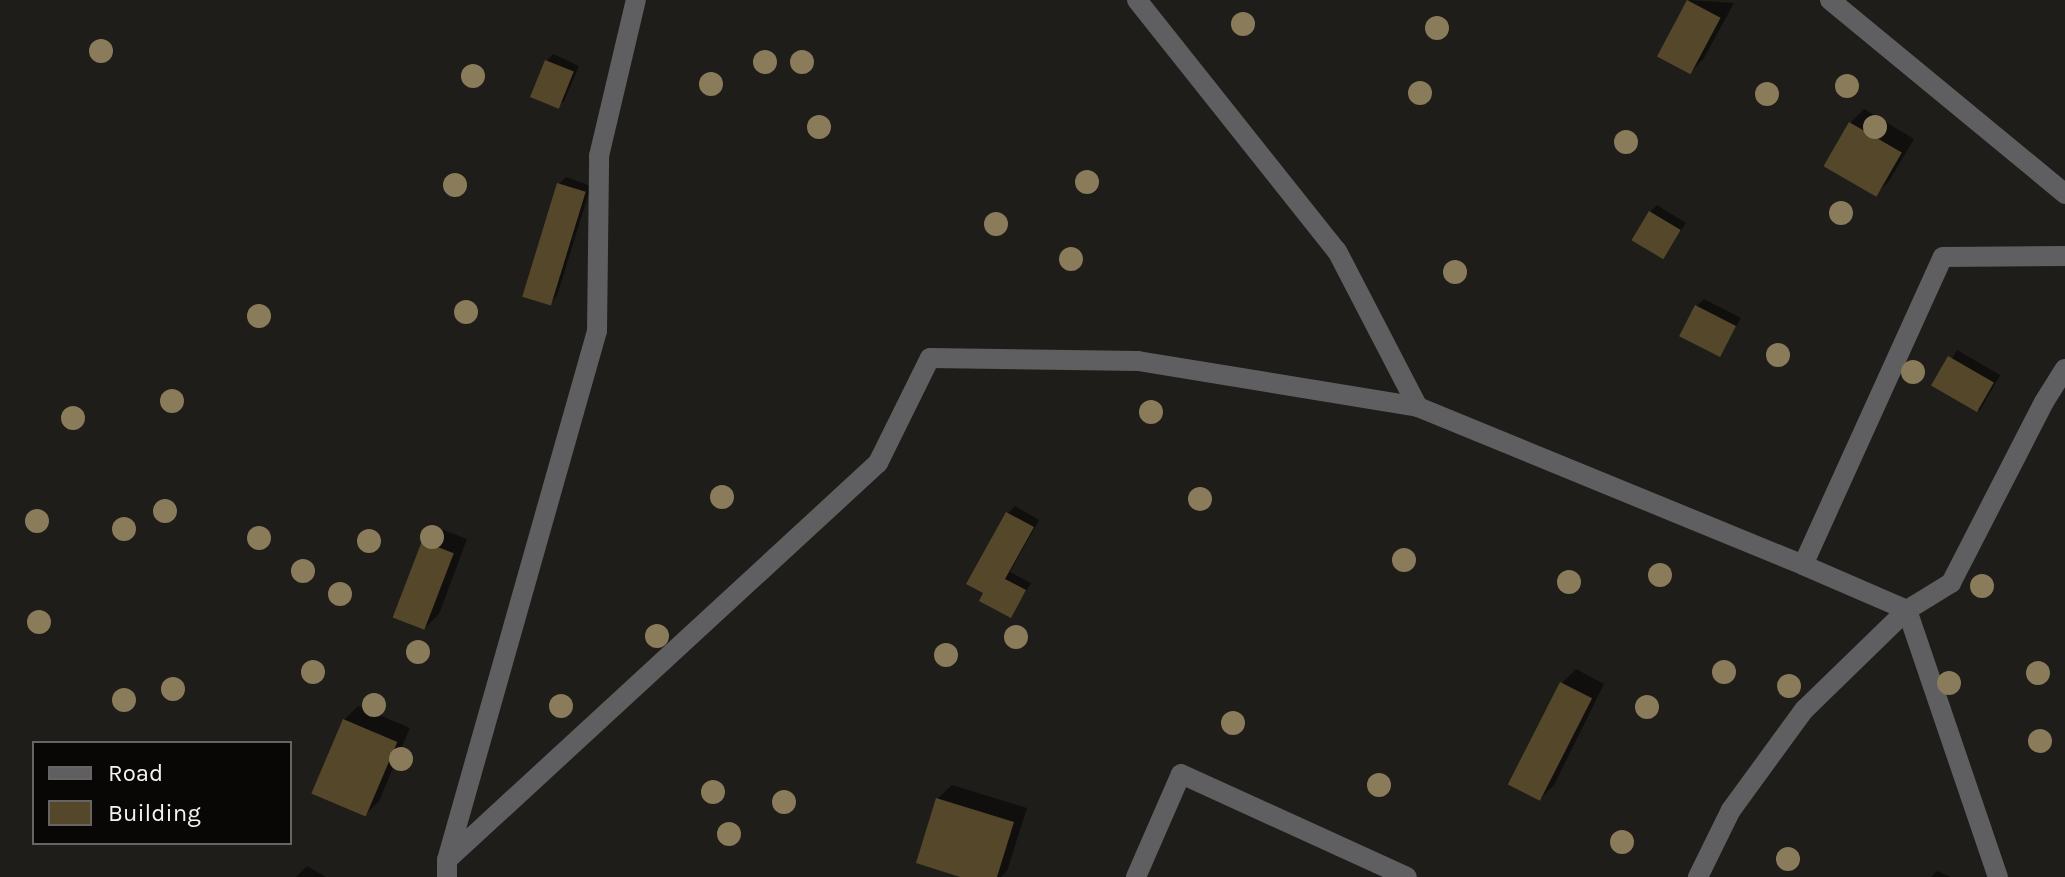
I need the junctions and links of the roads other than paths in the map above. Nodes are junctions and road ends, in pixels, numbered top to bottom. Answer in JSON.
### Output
{"nodes":[{"id":1,"x":636,"y":0,"type":"edge"},
{"id":2,"x":1137,"y":0,"type":"edge"},
{"id":3,"x":1830,"y":0,"type":"edge"},
{"id":4,"x":2065,"y":194,"type":"edge"},
{"id":5,"x":2065,"y":256,"type":"edge"},
{"id":6,"x":2065,"y":369,"type":"edge"},
{"id":7,"x":1418,"y":407,"type":"junction"},
{"id":8,"x":1803,"y":565,"type":"junction"},
{"id":9,"x":1907,"y":610,"type":"junction"},
{"id":10,"x":447,"y":869,"type":"edge"},
{"id":11,"x":1136,"y":877,"type":"edge"},
{"id":12,"x":1407,"y":877,"type":"edge"},
{"id":13,"x":1698,"y":877,"type":"edge"},
{"id":14,"x":1998,"y":877,"type":"edge"}],
"edges":[{"from":1,"to":10,"type":"street"},
{"from":2,"to":7,"type":"street"},
{"from":3,"to":4,"type":"street"},
{"from":5,"to":8,"type":"street"},
{"from":6,"to":9,"type":"street"},
{"from":7,"to":8,"type":"street"},
{"from":7,"to":10,"type":"street"},
{"from":8,"to":9,"type":"street"},
{"from":9,"to":13,"type":"street"},
{"from":9,"to":14,"type":"street"},
{"from":11,"to":12,"type":"street"}]}
